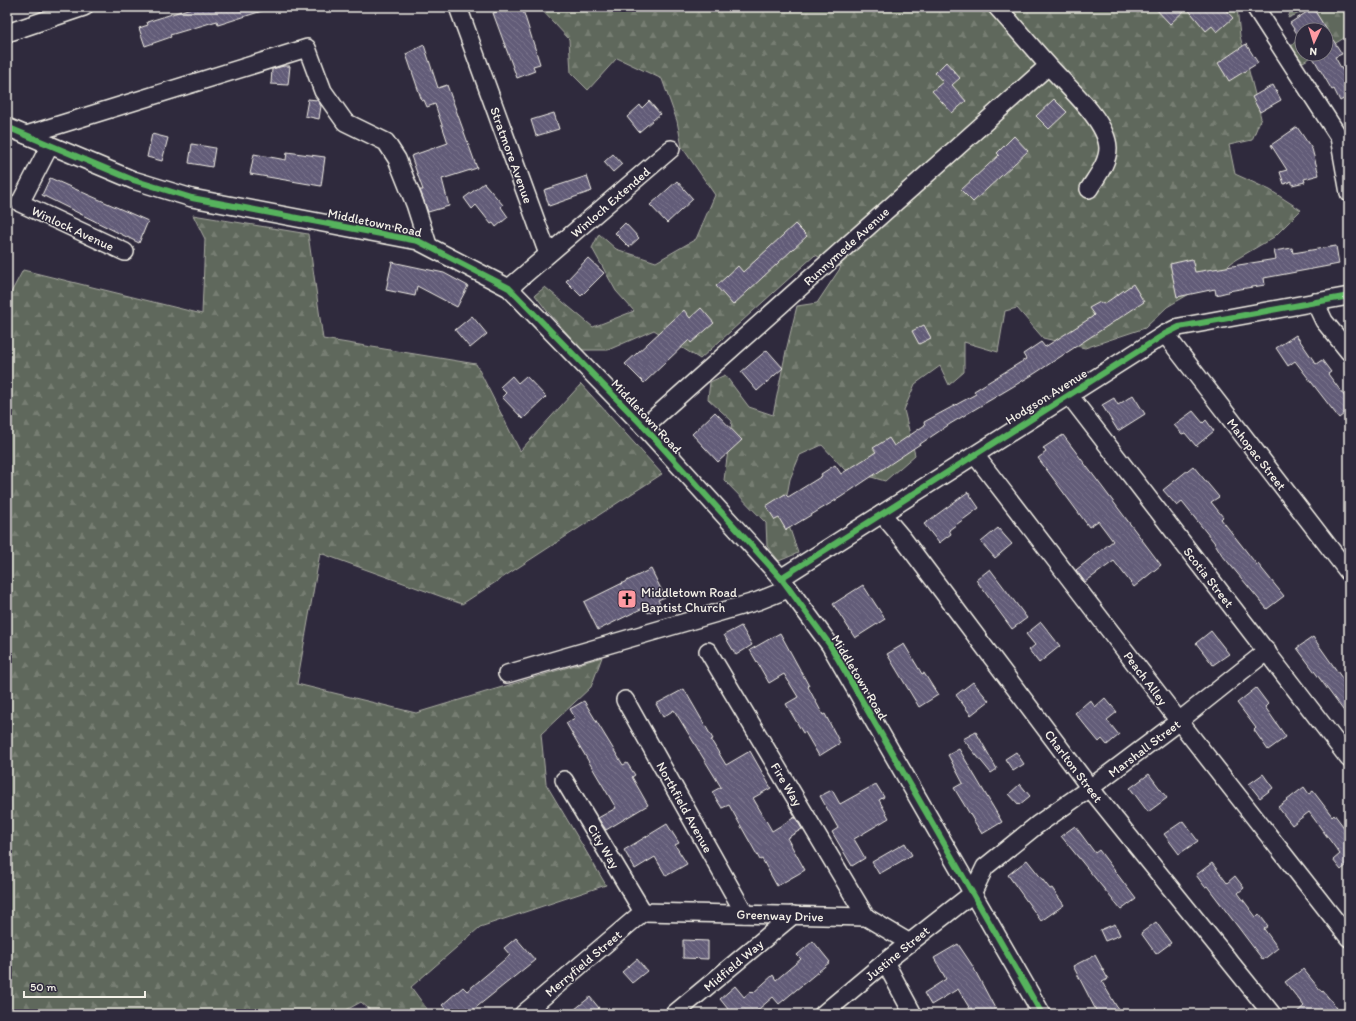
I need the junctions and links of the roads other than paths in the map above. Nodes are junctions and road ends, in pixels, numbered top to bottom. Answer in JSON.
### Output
{"nodes":[{"id":1,"x":84,"y":7,"type":"edge"},
{"id":2,"x":458,"y":7,"type":"edge"},
{"id":3,"x":997,"y":7,"type":"edge"},
{"id":4,"x":1255,"y":7,"type":"edge"},
{"id":5,"x":7,"y":32,"type":"edge"},
{"id":6,"x":1048,"y":66,"type":"junction"},
{"id":7,"x":7,"y":127,"type":"edge"},
{"id":8,"x":26,"y":135,"type":"junction"},
{"id":9,"x":50,"y":145,"type":"junction"},
{"id":10,"x":671,"y":149,"type":"dead end"},
{"id":11,"x":1348,"y":184,"type":"edge"},
{"id":12,"x":1089,"y":188,"type":"dead end"},
{"id":13,"x":428,"y":245,"type":"junction"},
{"id":14,"x":125,"y":252,"type":"dead end"},
{"id":15,"x":548,"y":254,"type":"junction"},
{"id":16,"x":509,"y":288,"type":"junction"},
{"id":17,"x":1349,"y":296,"type":"edge"},
{"id":18,"x":1315,"y":302,"type":"junction"},
{"id":19,"x":1165,"y":334,"type":"junction"},
{"id":20,"x":1349,"y":352,"type":"edge"},
{"id":21,"x":1069,"y":395,"type":"junction"},
{"id":22,"x":644,"y":427,"type":"junction"},
{"id":23,"x":975,"y":455,"type":"junction"},
{"id":24,"x":882,"y":514,"type":"junction"},
{"id":25,"x":1349,"y":573,"type":"edge"},
{"id":26,"x":784,"y":584,"type":"junction"},
{"id":27,"x":708,"y":651,"type":"dead end"},
{"id":28,"x":1267,"y":651,"type":"junction"},
{"id":29,"x":507,"y":674,"type":"dead end"},
{"id":30,"x":625,"y":700,"type":"dead end"},
{"id":31,"x":1179,"y":721,"type":"junction"},
{"id":32,"x":1349,"y":759,"type":"edge"},
{"id":33,"x":564,"y":780,"type":"dead end"},
{"id":34,"x":1090,"y":788,"type":"junction"},
{"id":35,"x":972,"y":894,"type":"junction"},
{"id":36,"x":643,"y":912,"type":"junction"},
{"id":37,"x":745,"y":914,"type":"junction"},
{"id":38,"x":793,"y":915,"type":"junction"},
{"id":39,"x":866,"y":918,"type":"junction"},
{"id":40,"x":1349,"y":938,"type":"edge"},
{"id":41,"x":910,"y":943,"type":"junction"},
{"id":42,"x":885,"y":962,"type":"junction"},
{"id":43,"x":523,"y":1014,"type":"edge"},
{"id":44,"x":674,"y":1014,"type":"edge"},
{"id":45,"x":823,"y":1014,"type":"edge"},
{"id":46,"x":913,"y":1014,"type":"edge"},
{"id":47,"x":1042,"y":1014,"type":"edge"},
{"id":48,"x":1272,"y":1014,"type":"edge"}],
"edges":[{"from":1,"to":5,"type":"street"},
{"from":2,"to":15,"type":"street","name":"Stratmore Avenue"},
{"from":3,"to":6,"type":"street"},
{"from":4,"to":11,"type":"street"},
{"from":6,"to":12,"type":"street"},
{"from":6,"to":22,"type":"street","name":"Runnymede Avenue"},
{"from":7,"to":8,"type":"street","name":"Middletown Road"},
{"from":8,"to":9,"type":"street","name":"Middletown Road"},
{"from":8,"to":13,"type":"street"},
{"from":9,"to":13,"type":"street","name":"Middletown Road"},
{"from":9,"to":14,"type":"street","name":"Winlock Avenue"},
{"from":10,"to":15,"type":"street","name":"Winloch Extended"},
{"from":13,"to":16,"type":"street","name":"Middletown Road"},
{"from":15,"to":16,"type":"street"},
{"from":16,"to":22,"type":"street","name":"Middletown Road"},
{"from":17,"to":18,"type":"street","name":"Hodgson Avenue"},
{"from":18,"to":19,"type":"street","name":"Hodgson Avenue"},
{"from":18,"to":20,"type":"street"},
{"from":19,"to":21,"type":"street","name":"Hodgson Avenue"},
{"from":19,"to":25,"type":"street","name":"Mahopac Street"},
{"from":21,"to":23,"type":"street","name":"Hodgson Avenue"},
{"from":21,"to":28,"type":"street","name":"Scotia Street"},
{"from":22,"to":26,"type":"street","name":"Middletown Road"},
{"from":23,"to":24,"type":"street","name":"Hodgson Avenue"},
{"from":23,"to":31,"type":"street","name":"Peach Alley"},
{"from":24,"to":26,"type":"street","name":"Hodgson Avenue"},
{"from":24,"to":34,"type":"street","name":"Charlton Street"},
{"from":26,"to":29,"type":"street","name":"Hodgson Avenue"},
{"from":26,"to":35,"type":"street","name":"Middletown Road"},
{"from":27,"to":39,"type":"street","name":"Fire Way"},
{"from":28,"to":31,"type":"street","name":"Marshall Street"},
{"from":28,"to":32,"type":"street","name":"Scotia Street"},
{"from":30,"to":37,"type":"street","name":"Northfield Avenue"},
{"from":31,"to":34,"type":"street","name":"Marshall Street"},
{"from":31,"to":40,"type":"street","name":"Peach Alley"},
{"from":33,"to":36,"type":"street","name":"City Way"},
{"from":34,"to":35,"type":"street","name":"Marshall Street"},
{"from":34,"to":48,"type":"street","name":"Charlton Street"},
{"from":35,"to":41,"type":"street","name":"Justine Street"},
{"from":35,"to":47,"type":"street","name":"Middletown Road"},
{"from":36,"to":37,"type":"street","name":"Greenway Drive"},
{"from":36,"to":43,"type":"street","name":"Merryfield Street"},
{"from":37,"to":38,"type":"street","name":"Greenway Drive"},
{"from":38,"to":39,"type":"street","name":"Greenway Drive"},
{"from":38,"to":44,"type":"street","name":"Midfield Way"},
{"from":39,"to":41,"type":"street","name":"Greenway Drive"},
{"from":41,"to":42,"type":"street","name":"Justine Street"},
{"from":42,"to":45,"type":"street","name":"Justine Street"},
{"from":42,"to":46,"type":"street"}]}
